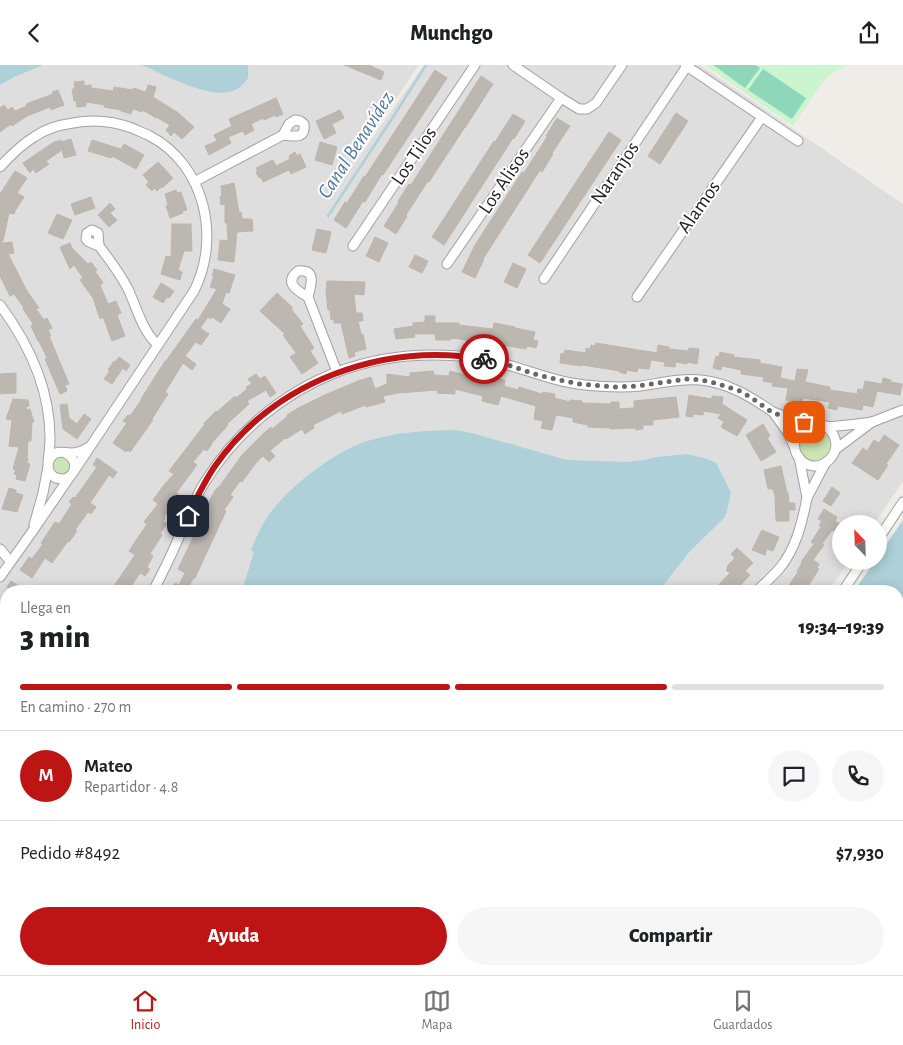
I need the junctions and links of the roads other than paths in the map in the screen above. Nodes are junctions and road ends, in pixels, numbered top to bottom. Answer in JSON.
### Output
{"nodes":[{"id":1,"x":475,"y":65,"type":"edge"},
{"id":2,"x":513,"y":65,"type":"edge"},
{"id":3,"x":622,"y":65,"type":"edge"},
{"id":4,"x":686,"y":66,"type":"edge"},
{"id":5,"x":561,"y":98,"type":"junction"},
{"id":6,"x":762,"y":117,"type":"junction"},
{"id":7,"x":283,"y":135,"type":"dead end"},
{"id":8,"x":798,"y":141,"type":"dead end"},
{"id":9,"x":0,"y":167,"type":"edge"},
{"id":10,"x":194,"y":182,"type":"junction"},
{"id":11,"x":99,"y":246,"type":"dead end"},
{"id":12,"x":352,"y":246,"type":"dead end"},
{"id":13,"x":447,"y":264,"type":"dead end"},
{"id":14,"x":544,"y":279,"type":"dead end"},
{"id":15,"x":308,"y":297,"type":"dead end"},
{"id":16,"x":637,"y":297,"type":"dead end"},
{"id":17,"x":0,"y":305,"type":"edge"},
{"id":18,"x":158,"y":345,"type":"junction"},
{"id":19,"x":337,"y":372,"type":"junction"},
{"id":20,"x":903,"y":410,"type":"edge"},
{"id":21,"x":773,"y":413,"type":"junction"},
{"id":22,"x":872,"y":422,"type":"junction"},
{"id":23,"x":814,"y":424,"type":"junction"},
{"id":24,"x":826,"y":426,"type":"junction"},
{"id":25,"x":50,"y":437,"type":"junction"},
{"id":26,"x":90,"y":446,"type":"junction"},
{"id":27,"x":794,"y":446,"type":"junction"},
{"id":28,"x":836,"y":449,"type":"junction"},
{"id":29,"x":63,"y":453,"type":"junction"},
{"id":30,"x":798,"y":457,"type":"junction"},
{"id":31,"x":826,"y":462,"type":"junction"},
{"id":32,"x":48,"y":464,"type":"junction"},
{"id":33,"x":73,"y":473,"type":"junction"},
{"id":34,"x":807,"y":498,"type":"junction"},
{"id":35,"x":903,"y":502,"type":"edge"},
{"id":36,"x":888,"y":524,"type":"edge"},
{"id":37,"x":32,"y":532,"type":"junction"},
{"id":38,"x":0,"y":549,"type":"edge"},
{"id":39,"x":10,"y":561,"type":"junction"},
{"id":40,"x":857,"y":570,"type":"edge"},
{"id":41,"x":0,"y":577,"type":"edge"},
{"id":42,"x":156,"y":585,"type":"edge"},
{"id":43,"x":763,"y":585,"type":"edge"},
{"id":44,"x":847,"y":585,"type":"edge"}],
"edges":[{"from":1,"to":12,"type":"street","name":"Los Tilos"},
{"from":2,"to":5,"type":"street"},
{"from":3,"to":5,"type":"street"},
{"from":4,"to":6,"type":"street"},
{"from":4,"to":14,"type":"street","name":"Naranjos"},
{"from":5,"to":13,"type":"street","name":"Los Alisos"},
{"from":6,"to":8,"type":"street"},
{"from":6,"to":16,"type":"street","name":"Alamos"},
{"from":7,"to":10,"type":"street"},
{"from":9,"to":10,"type":"street"},
{"from":10,"to":18,"type":"street"},
{"from":11,"to":18,"type":"street"},
{"from":15,"to":19,"type":"street"},
{"from":17,"to":25,"type":"street"},
{"from":18,"to":26,"type":"street"},
{"from":19,"to":21,"type":"street"},
{"from":19,"to":42,"type":"street"},
{"from":20,"to":22,"type":"street"},
{"from":21,"to":23,"type":"street"},
{"from":21,"to":27,"type":"street"},
{"from":22,"to":24,"type":"street"},
{"from":22,"to":28,"type":"street"},
{"from":23,"to":24,"type":"street"},
{"from":23,"to":27,"type":"street"},
{"from":24,"to":28,"type":"street"},
{"from":25,"to":29,"type":"street"},
{"from":25,"to":32,"type":"street"},
{"from":26,"to":29,"type":"street"},
{"from":26,"to":33,"type":"street"},
{"from":27,"to":30,"type":"street"},
{"from":28,"to":31,"type":"street"},
{"from":29,"to":32,"type":"street"},
{"from":29,"to":33,"type":"street"},
{"from":30,"to":31,"type":"street"},
{"from":30,"to":34,"type":"street"},
{"from":31,"to":34,"type":"street"},
{"from":32,"to":33,"type":"street"},
{"from":32,"to":37,"type":"street"},
{"from":33,"to":37,"type":"street"},
{"from":34,"to":43,"type":"street"},
{"from":35,"to":36,"type":"street"},
{"from":37,"to":39,"type":"street"},
{"from":38,"to":39,"type":"street"},
{"from":39,"to":41,"type":"street"},
{"from":40,"to":44,"type":"street"}]}
